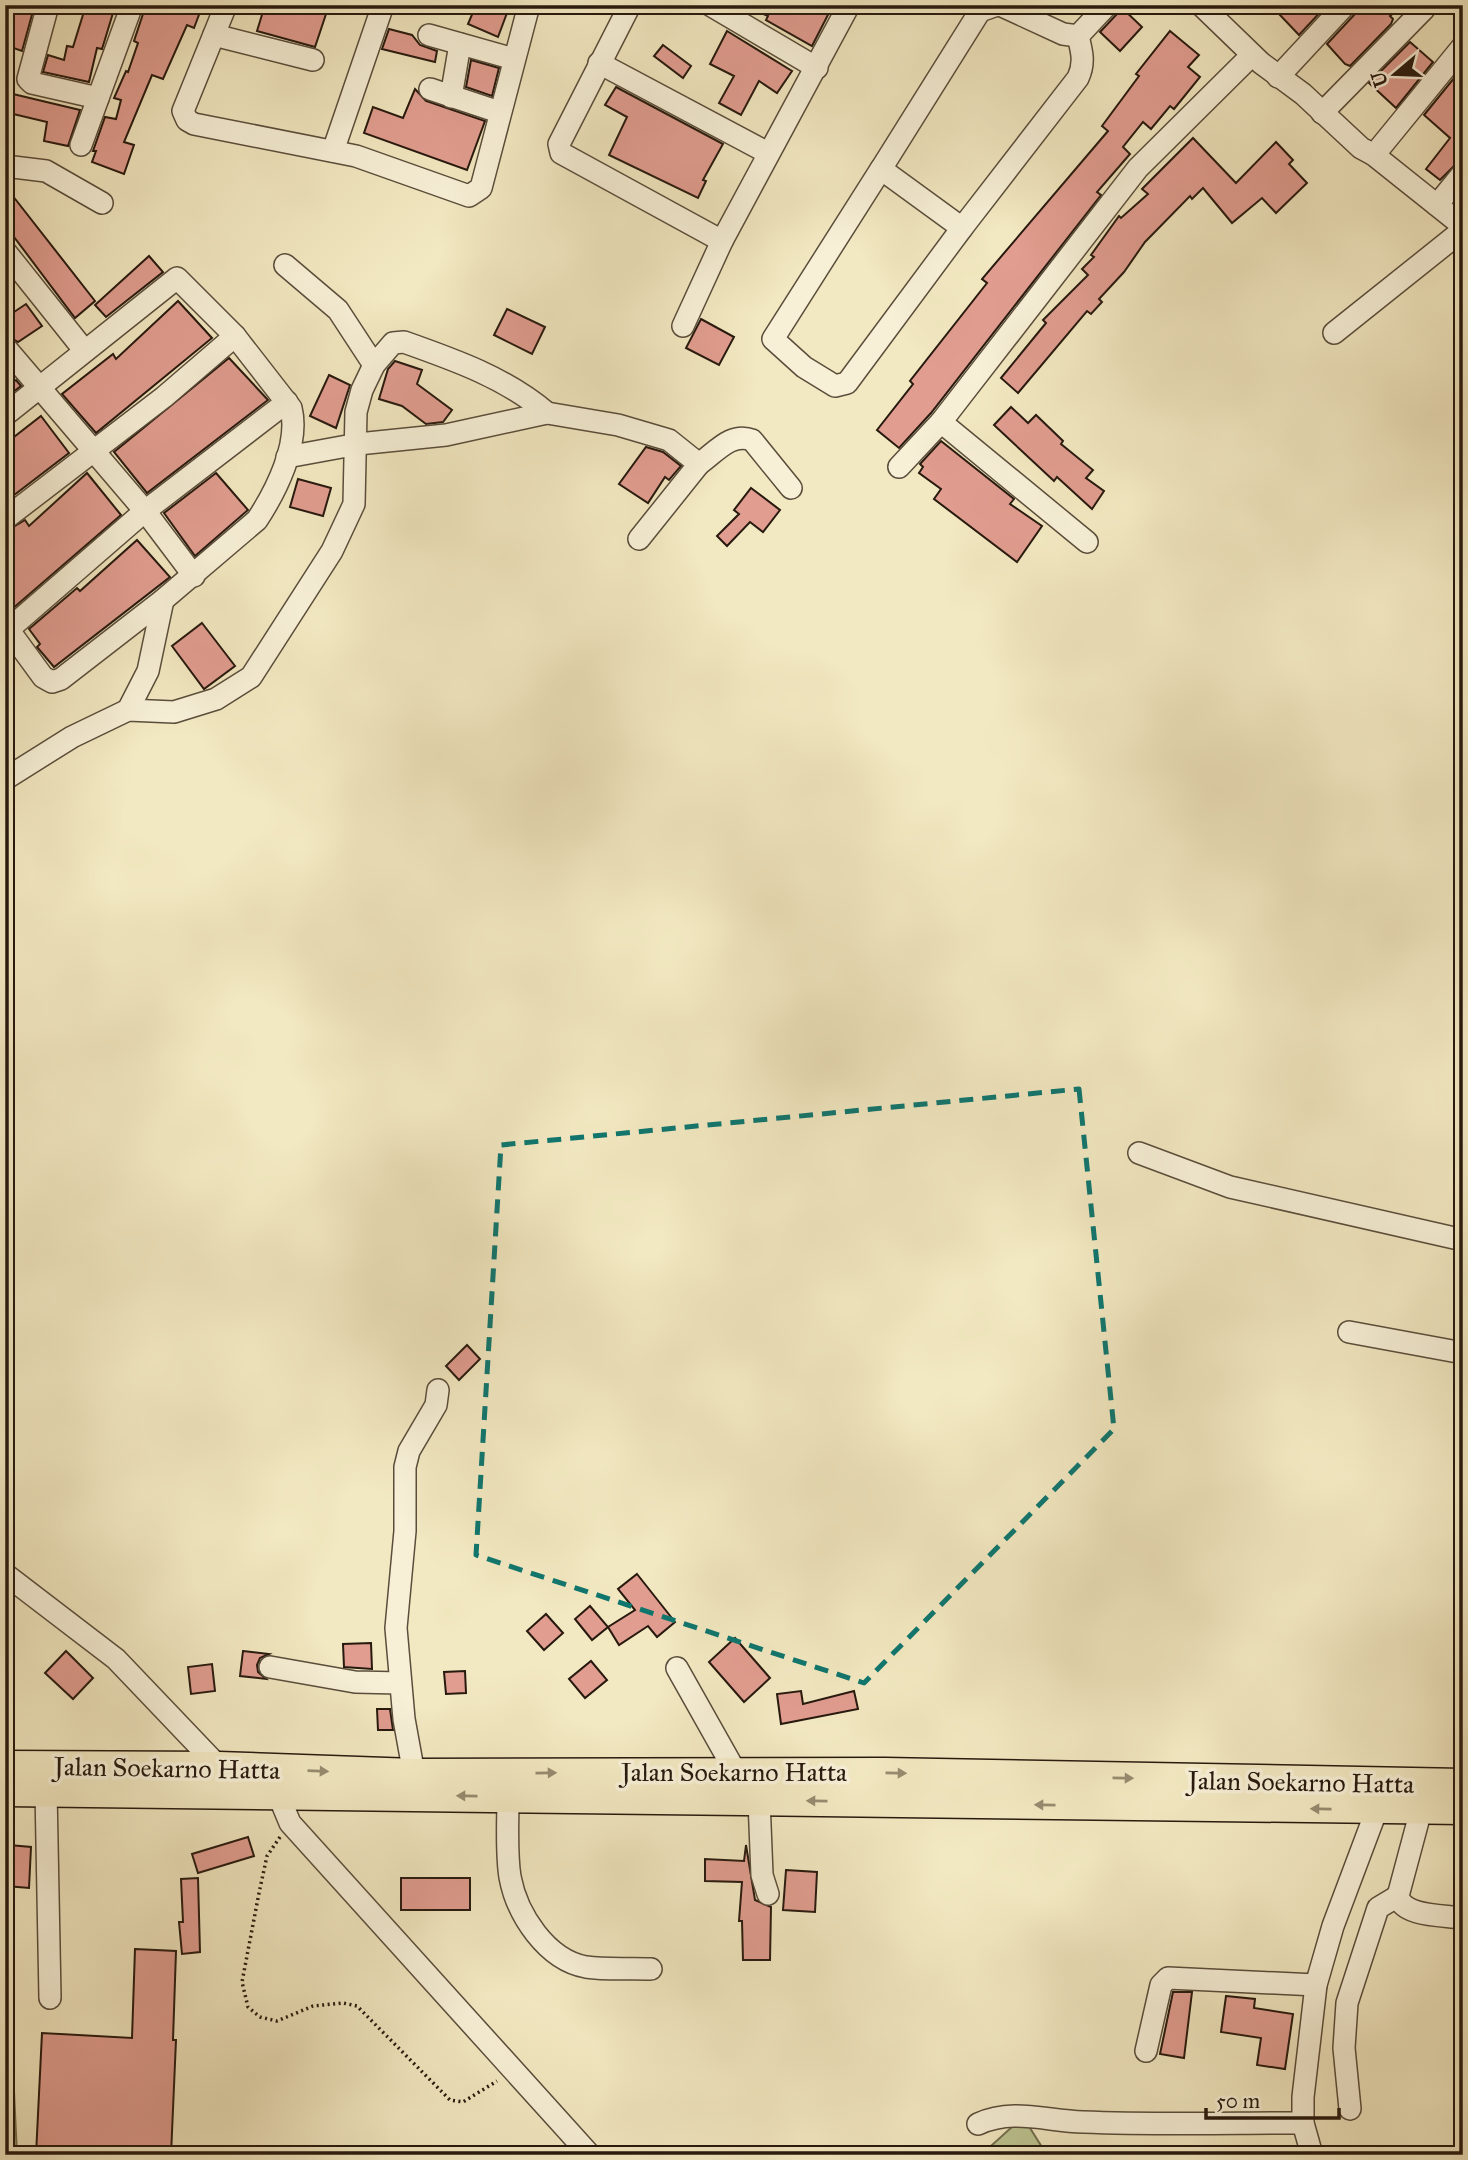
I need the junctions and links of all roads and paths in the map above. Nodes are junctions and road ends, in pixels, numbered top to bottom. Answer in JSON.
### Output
{"nodes":[{"id":1,"x":48,"y":5,"type":"edge"},
{"id":2,"x":132,"y":5,"type":"edge"},
{"id":3,"x":226,"y":5,"type":"edge"},
{"id":4,"x":383,"y":5,"type":"edge"},
{"id":5,"x":529,"y":5,"type":"edge"},
{"id":6,"x":630,"y":5,"type":"edge"},
{"id":7,"x":710,"y":5,"type":"edge"},
{"id":8,"x":849,"y":5,"type":"edge"},
{"id":9,"x":998,"y":5,"type":"edge"},
{"id":10,"x":1107,"y":5,"type":"edge"},
{"id":11,"x":1201,"y":5,"type":"edge"},
{"id":12,"x":1345,"y":5,"type":"edge"},
{"id":13,"x":1424,"y":9,"type":"dead end"},
{"id":14,"x":429,"y":35,"type":"dead end"},
{"id":15,"x":214,"y":36,"type":"junction"},
{"id":16,"x":1078,"y":36,"type":"junction"},
{"id":17,"x":460,"y":44,"type":"junction"},
{"id":18,"x":1463,"y":46,"type":"edge"},
{"id":19,"x":1252,"y":55,"type":"junction"},
{"id":20,"x":514,"y":59,"type":"junction"},
{"id":21,"x":313,"y":60,"type":"dead end"},
{"id":22,"x":599,"y":63,"type":"junction"},
{"id":23,"x":817,"y":68,"type":"junction"},
{"id":24,"x":1278,"y":77,"type":"junction"},
{"id":25,"x":430,"y":89,"type":"dead end"},
{"id":26,"x":451,"y":97,"type":"junction"},
{"id":27,"x":98,"y":98,"type":"junction"},
{"id":28,"x":499,"y":112,"type":"junction"},
{"id":29,"x":1322,"y":113,"type":"junction"},
{"id":30,"x":81,"y":145,"type":"dead end"},
{"id":31,"x":333,"y":151,"type":"junction"},
{"id":32,"x":768,"y":153,"type":"junction"},
{"id":33,"x":1374,"y":155,"type":"junction"},
{"id":34,"x":5,"y":166,"type":"edge"},
{"id":35,"x":881,"y":169,"type":"junction"},
{"id":36,"x":1463,"y":173,"type":"edge"},
{"id":37,"x":102,"y":204,"type":"dead end"},
{"id":38,"x":1437,"y":205,"type":"junction"},
{"id":39,"x":962,"y":228,"type":"junction"},
{"id":40,"x":1463,"y":228,"type":"edge"},
{"id":41,"x":722,"y":242,"type":"junction"},
{"id":42,"x":5,"y":251,"type":"edge"},
{"id":43,"x":285,"y":265,"type":"dead end"},
{"id":44,"x":13,"y":281,"type":"edge"},
{"id":45,"x":683,"y":326,"type":"dead end"},
{"id":46,"x":1334,"y":333,"type":"dead end"},
{"id":47,"x":235,"y":336,"type":"junction"},
{"id":48,"x":5,"y":347,"type":"edge"},
{"id":49,"x":84,"y":350,"type":"junction"},
{"id":50,"x":374,"y":365,"type":"junction"},
{"id":51,"x":40,"y":387,"type":"junction"},
{"id":52,"x":287,"y":402,"type":"junction"},
{"id":53,"x":547,"y":413,"type":"junction"},
{"id":54,"x":5,"y":415,"type":"edge"},
{"id":55,"x":941,"y":422,"type":"junction"},
{"id":56,"x":358,"y":444,"type":"junction"},
{"id":57,"x":93,"y":450,"type":"junction"},
{"id":58,"x":287,"y":457,"type":"junction"},
{"id":59,"x":699,"y":464,"type":"junction"},
{"id":60,"x":899,"y":467,"type":"dead end"},
{"id":61,"x":791,"y":488,"type":"dead end"},
{"id":62,"x":145,"y":511,"type":"junction"},
{"id":63,"x":5,"y":519,"type":"edge"},
{"id":64,"x":639,"y":539,"type":"dead end"},
{"id":65,"x":1087,"y":542,"type":"dead end"},
{"id":66,"x":194,"y":576,"type":"junction"},
{"id":67,"x":163,"y":600,"type":"junction"},
{"id":68,"x":7,"y":627,"type":"edge"},
{"id":69,"x":128,"y":710,"type":"junction"},
{"id":70,"x":5,"y":779,"type":"edge"},
{"id":71,"x":1139,"y":1153,"type":"dead end"},
{"id":72,"x":1463,"y":1240,"type":"edge"},
{"id":73,"x":1349,"y":1332,"type":"dead end"},
{"id":74,"x":1463,"y":1353,"type":"edge"},
{"id":75,"x":439,"y":1390,"type":"dead end"},
{"id":76,"x":5,"y":1573,"type":"edge"},
{"id":77,"x":270,"y":1667,"type":"dead end"},
{"id":78,"x":677,"y":1668,"type":"dead end"},
{"id":79,"x":400,"y":1683,"type":"junction"},
{"id":80,"x":5,"y":1766,"type":"edge"},
{"id":81,"x":219,"y":1767,"type":"junction"},
{"id":82,"x":735,"y":1771,"type":"junction"},
{"id":83,"x":414,"y":1774,"type":"junction"},
{"id":84,"x":1460,"y":1787,"type":"edge"},
{"id":85,"x":5,"y":1791,"type":"edge"},
{"id":86,"x":46,"y":1791,"type":"junction"},
{"id":87,"x":278,"y":1794,"type":"junction"},
{"id":88,"x":508,"y":1796,"type":"junction"},
{"id":89,"x":759,"y":1800,"type":"junction"},
{"id":90,"x":1377,"y":1810,"type":"junction"},
{"id":91,"x":1421,"y":1810,"type":"junction"},
{"id":92,"x":290,"y":1823,"type":"junction"},
{"id":93,"x":768,"y":1894,"type":"dead end"},
{"id":94,"x":1398,"y":1896,"type":"junction"},
{"id":95,"x":1461,"y":1918,"type":"edge"},
{"id":96,"x":651,"y":1969,"type":"dead end"},
{"id":97,"x":1317,"y":1985,"type":"junction"},
{"id":98,"x":50,"y":1998,"type":"dead end"},
{"id":99,"x":1146,"y":2051,"type":"dead end"},
{"id":100,"x":513,"y":2071,"type":"junction"},
{"id":101,"x":1350,"y":2109,"type":"dead end"},
{"id":102,"x":1303,"y":2123,"type":"junction"},
{"id":103,"x":978,"y":2124,"type":"dead end"},
{"id":104,"x":590,"y":2155,"type":"edge"},
{"id":105,"x":1312,"y":2155,"type":"edge"}],
"edges":[{"from":1,"to":27,"type":"street"},
{"from":2,"to":27,"type":"street"},
{"from":3,"to":15,"type":"street"},
{"from":4,"to":31,"type":"street"},
{"from":5,"to":20,"type":"street"},
{"from":6,"to":22,"type":"street"},
{"from":7,"to":23,"type":"street"},
{"from":8,"to":23,"type":"street"},
{"from":9,"to":16,"type":"street"},
{"from":9,"to":35,"type":"street"},
{"from":10,"to":16,"type":"street"},
{"from":11,"to":19,"type":"street"},
{"from":12,"to":24,"type":"street"},
{"from":13,"to":29,"type":"street"},
{"from":14,"to":17,"type":"street"},
{"from":15,"to":21,"type":"street"},
{"from":15,"to":31,"type":"street"},
{"from":16,"to":39,"type":"street"},
{"from":17,"to":20,"type":"street"},
{"from":17,"to":26,"type":"street"},
{"from":18,"to":33,"type":"street"},
{"from":19,"to":24,"type":"street"},
{"from":19,"to":55,"type":"street"},
{"from":20,"to":28,"type":"street"},
{"from":22,"to":32,"type":"street"},
{"from":22,"to":41,"type":"street"},
{"from":23,"to":32,"type":"street"},
{"from":24,"to":29,"type":"street"},
{"from":25,"to":26,"type":"street"},
{"from":26,"to":28,"type":"street"},
{"from":27,"to":30,"type":"street"},
{"from":28,"to":31,"type":"street"},
{"from":29,"to":33,"type":"street"},
{"from":32,"to":41,"type":"street"},
{"from":33,"to":38,"type":"street"},
{"from":34,"to":37,"type":"street"},
{"from":35,"to":39,"type":"street"},
{"from":35,"to":39,"type":"street"},
{"from":36,"to":38,"type":"street"},
{"from":38,"to":40,"type":"street"},
{"from":40,"to":46,"type":"street"},
{"from":41,"to":45,"type":"street"},
{"from":42,"to":44,"type":"street"},
{"from":43,"to":50,"type":"street"},
{"from":44,"to":49,"type":"street"},
{"from":47,"to":49,"type":"street"},
{"from":47,"to":52,"type":"street"},
{"from":47,"to":57,"type":"street"},
{"from":48,"to":51,"type":"street"},
{"from":49,"to":51,"type":"street"},
{"from":50,"to":53,"type":"street"},
{"from":50,"to":56,"type":"street"},
{"from":51,"to":54,"type":"street"},
{"from":51,"to":57,"type":"street"},
{"from":52,"to":58,"type":"street"},
{"from":52,"to":62,"type":"street"},
{"from":53,"to":56,"type":"street"},
{"from":53,"to":59,"type":"street"},
{"from":55,"to":60,"type":"street"},
{"from":55,"to":65,"type":"street"},
{"from":56,"to":58,"type":"street"},
{"from":56,"to":69,"type":"street"},
{"from":57,"to":62,"type":"street"},
{"from":57,"to":63,"type":"street"},
{"from":58,"to":66,"type":"street"},
{"from":59,"to":61,"type":"street"},
{"from":59,"to":64,"type":"street"},
{"from":62,"to":66,"type":"street"},
{"from":62,"to":68,"type":"street"},
{"from":66,"to":67,"type":"street"},
{"from":67,"to":68,"type":"street"},
{"from":67,"to":69,"type":"street"},
{"from":69,"to":70,"type":"street"},
{"from":71,"to":72,"type":"street"},
{"from":73,"to":74,"type":"street"},
{"from":75,"to":79,"type":"street"},
{"from":76,"to":81,"type":"street"},
{"from":77,"to":79,"type":"street"},
{"from":78,"to":82,"type":"street"},
{"from":79,"to":83,"type":"street"},
{"from":80,"to":81,"type":"highway","name":"Jalan Soekarno Hatta"},
{"from":81,"to":83,"type":"highway","name":"Jalan Soekarno Hatta","one_way":true},
{"from":83,"to":82,"type":"highway","name":"Jalan Soekarno Hatta","one_way":true},
{"from":82,"to":84,"type":"highway","name":"Jalan Soekarno Hatta","one_way":true},
{"from":84,"to":91,"type":"highway","name":"Jalan Soekarno Hatta"},
{"from":85,"to":86,"type":"highway","name":"Jalan Soekarno Hatta"},
{"from":86,"to":87,"type":"highway","name":"Jalan Soekarno Hatta"},
{"from":86,"to":98,"type":"street"},
{"from":88,"to":87,"type":"highway","name":"Jalan Soekarno Hatta","one_way":true},
{"from":87,"to":92,"type":"street"},
{"from":88,"to":89,"type":"highway","name":"Jalan Soekarno Hatta"},
{"from":88,"to":96,"type":"street"},
{"from":90,"to":89,"type":"highway","name":"Jalan Soekarno Hatta","one_way":true},
{"from":89,"to":93,"type":"street"},
{"from":90,"to":91,"type":"highway","name":"Jalan Soekarno Hatta"},
{"from":90,"to":97,"type":"street"},
{"from":91,"to":94,"type":"street"},
{"from":92,"to":100,"type":"street"},
{"from":92,"to":100,"type":"path"},
{"from":94,"to":95,"type":"street"},
{"from":94,"to":101,"type":"street"},
{"from":97,"to":99,"type":"street"},
{"from":97,"to":102,"type":"street"},
{"from":100,"to":104,"type":"street"},
{"from":102,"to":103,"type":"street"},
{"from":102,"to":105,"type":"street"}]}
